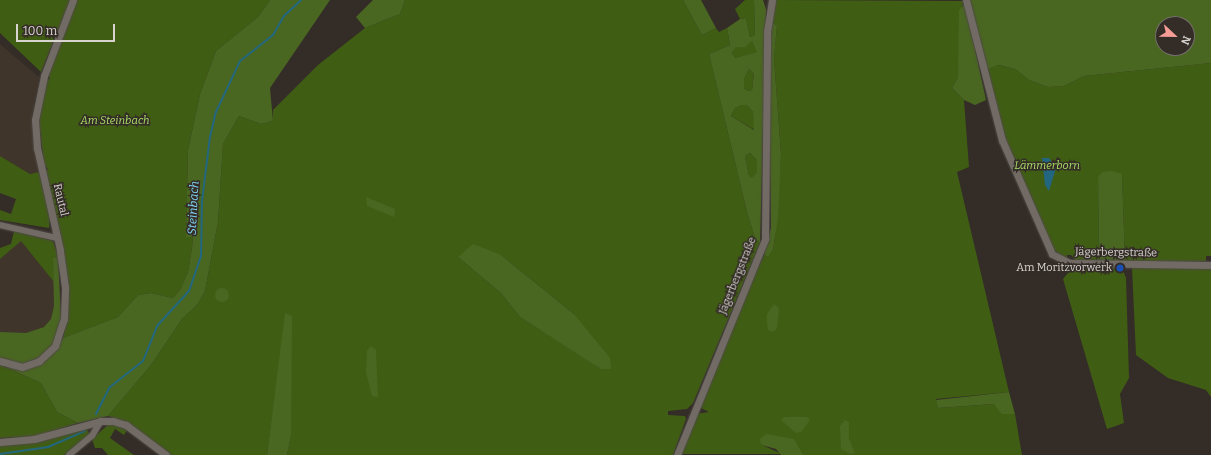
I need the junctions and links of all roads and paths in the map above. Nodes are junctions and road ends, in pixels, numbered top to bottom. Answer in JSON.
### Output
{"nodes":[{"id":1,"x":73,"y":0,"type":"edge"},
{"id":2,"x":772,"y":0,"type":"edge"},
{"id":3,"x":966,"y":0,"type":"edge"},
{"id":4,"x":0,"y":225,"type":"edge"},
{"id":5,"x":57,"y":238,"type":"junction"},
{"id":6,"x":1211,"y":265,"type":"edge"},
{"id":7,"x":0,"y":361,"type":"edge"},
{"id":8,"x":101,"y":420,"type":"junction"},
{"id":9,"x":0,"y":442,"type":"edge"},
{"id":10,"x":69,"y":455,"type":"edge"},
{"id":11,"x":166,"y":455,"type":"edge"},
{"id":12,"x":677,"y":455,"type":"edge"}],
"edges":[{"from":1,"to":5,"type":"street","name":"Rautal"},
{"from":2,"to":12,"type":"street","name":"Jägerbergstraße"},
{"from":3,"to":6,"type":"street","name":"Jägerbergstraße"},
{"from":4,"to":5,"type":"street"},
{"from":5,"to":7,"type":"street","name":"Rautal"},
{"from":8,"to":9,"type":"street"},
{"from":8,"to":10,"type":"street"},
{"from":8,"to":11,"type":"street"}]}
